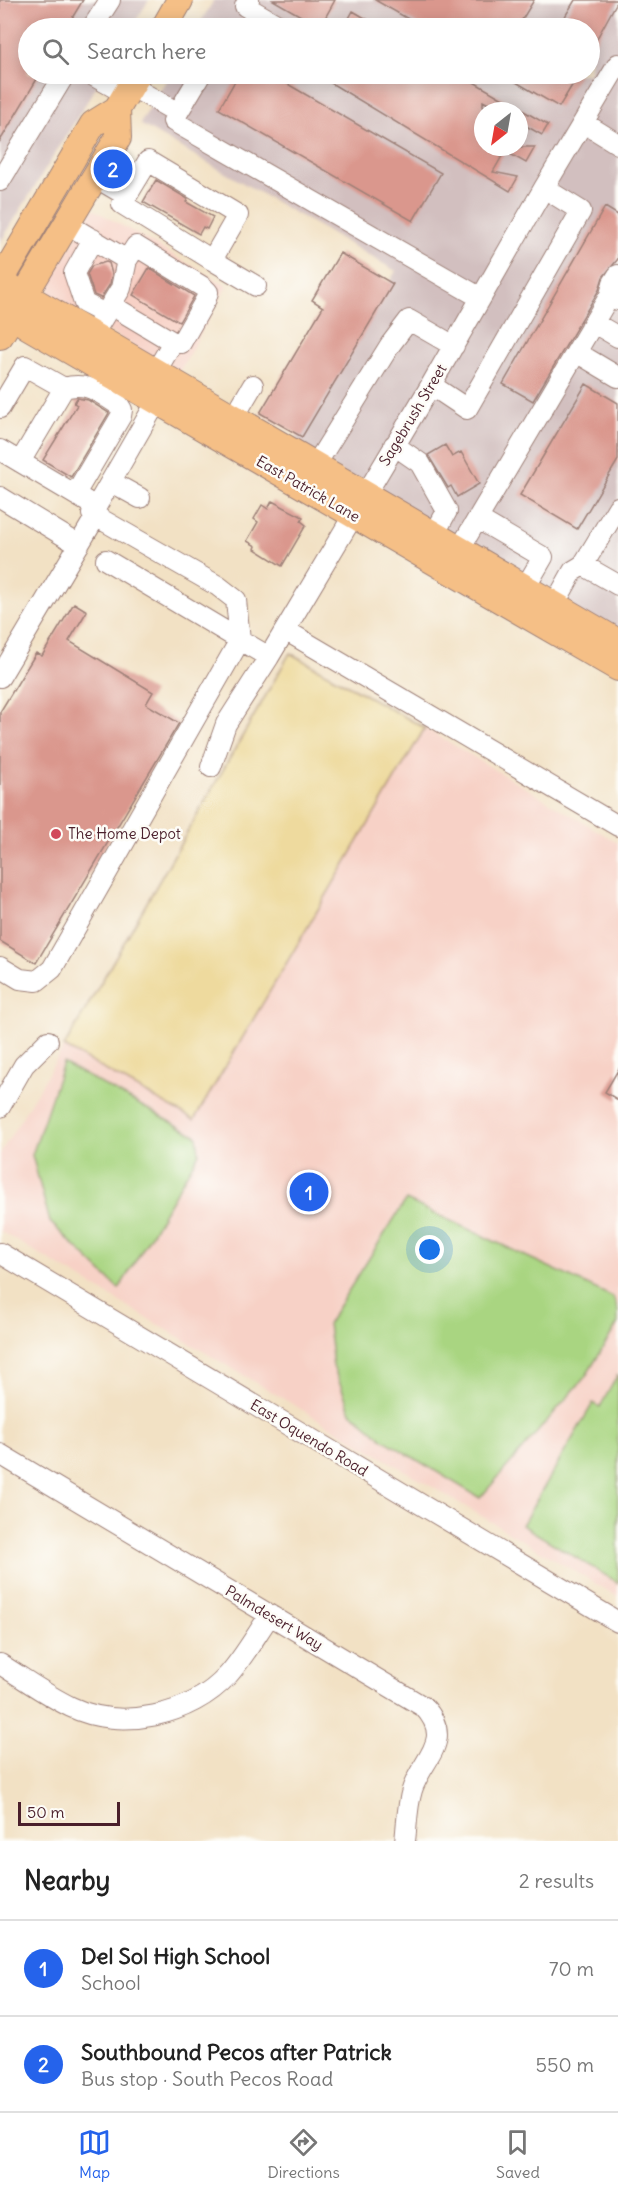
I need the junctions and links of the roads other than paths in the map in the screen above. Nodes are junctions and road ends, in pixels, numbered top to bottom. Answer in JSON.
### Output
{"nodes":[{"id":1,"x":110,"y":0,"type":"edge"},
{"id":2,"x":180,"y":0,"type":"edge"},
{"id":3,"x":243,"y":2,"type":"edge"},
{"id":4,"x":98,"y":18,"type":"edge"},
{"id":5,"x":170,"y":18,"type":"edge"},
{"id":6,"x":268,"y":18,"type":"edge"},
{"id":7,"x":618,"y":64,"type":"edge"},
{"id":8,"x":59,"y":84,"type":"edge"},
{"id":9,"x":112,"y":84,"type":"edge"},
{"id":10,"x":195,"y":84,"type":"edge"},
{"id":11,"x":128,"y":91,"type":"edge"},
{"id":12,"x":178,"y":113,"type":"junction"},
{"id":13,"x":584,"y":123,"type":"junction"},
{"id":14,"x":618,"y":143,"type":"edge"},
{"id":15,"x":95,"y":177,"type":"junction"},
{"id":16,"x":0,"y":181,"type":"edge"},
{"id":17,"x":544,"y":188,"type":"junction"},
{"id":18,"x":127,"y":196,"type":"junction"},
{"id":19,"x":67,"y":224,"type":"junction"},
{"id":20,"x":93,"y":239,"type":"junction"},
{"id":21,"x":127,"y":260,"type":"junction"},
{"id":22,"x":212,"y":260,"type":"junction"},
{"id":23,"x":618,"y":274,"type":"edge"},
{"id":24,"x":0,"y":282,"type":"edge"},
{"id":25,"x":256,"y":286,"type":"dead end"},
{"id":26,"x":614,"y":297,"type":"edge"},
{"id":27,"x":481,"y":298,"type":"junction"},
{"id":28,"x":108,"y":310,"type":"junction"},
{"id":29,"x":9,"y":314,"type":"edge"},
{"id":30,"x":594,"y":323,"type":"junction"},
{"id":31,"x":92,"y":336,"type":"junction"},
{"id":32,"x":618,"y":338,"type":"edge"},
{"id":33,"x":173,"y":342,"type":"junction"},
{"id":34,"x":454,"y":346,"type":"junction"},
{"id":35,"x":576,"y":352,"type":"junction"},
{"id":36,"x":155,"y":373,"type":"junction"},
{"id":37,"x":618,"y":377,"type":"edge"},
{"id":38,"x":253,"y":385,"type":"dead end"},
{"id":39,"x":431,"y":385,"type":"junction"},
{"id":40,"x":64,"y":388,"type":"junction"},
{"id":41,"x":157,"y":401,"type":"junction"},
{"id":42,"x":0,"y":408,"type":"edge"},
{"id":43,"x":227,"y":429,"type":"junction"},
{"id":44,"x":394,"y":445,"type":"junction"},
{"id":45,"x":0,"y":450,"type":"edge"},
{"id":46,"x":20,"y":462,"type":"junction"},
{"id":47,"x":315,"y":466,"type":"junction"},
{"id":48,"x":111,"y":482,"type":"junction"},
{"id":49,"x":75,"y":494,"type":"junction"},
{"id":50,"x":0,"y":497,"type":"edge"},
{"id":51,"x":140,"y":498,"type":"dead end"},
{"id":52,"x":359,"y":505,"type":"junction"},
{"id":53,"x":618,"y":507,"type":"edge"},
{"id":54,"x":97,"y":511,"type":"junction"},
{"id":55,"x":478,"y":519,"type":"junction"},
{"id":56,"x":434,"y":535,"type":"junction"},
{"id":57,"x":79,"y":545,"type":"junction"},
{"id":58,"x":459,"y":550,"type":"junction"},
{"id":59,"x":106,"y":560,"type":"dead end"},
{"id":60,"x":583,"y":566,"type":"junction"},
{"id":61,"x":618,"y":585,"type":"edge"},
{"id":62,"x":525,"y":588,"type":"junction"},
{"id":63,"x":548,"y":615,"type":"junction"},
{"id":64,"x":285,"y":630,"type":"junction"},
{"id":65,"x":240,"y":640,"type":"junction"},
{"id":66,"x":618,"y":642,"type":"edge"},
{"id":67,"x":269,"y":657,"type":"junction"},
{"id":68,"x":618,"y":668,"type":"edge"},
{"id":69,"x":0,"y":677,"type":"edge"},
{"id":70,"x":211,"y":767,"type":"dead end"},
{"id":71,"x":618,"y":826,"type":"edge"},
{"id":72,"x":0,"y":967,"type":"edge"},
{"id":73,"x":48,"y":1041,"type":"dead end"},
{"id":74,"x":0,"y":1107,"type":"edge"},
{"id":75,"x":0,"y":1253,"type":"edge"},
{"id":76,"x":0,"y":1454,"type":"edge"},
{"id":77,"x":270,"y":1615,"type":"junction"},
{"id":78,"x":618,"y":1623,"type":"edge"},
{"id":79,"x":0,"y":1664,"type":"edge"},
{"id":80,"x":405,"y":1841,"type":"edge"}],
"edges":[{"from":1,"to":4,"type":"street"},
{"from":2,"to":5,"type":"main road"},
{"from":3,"to":6,"type":"street"},
{"from":7,"to":13,"type":"street","name":"Sagebrush Street"},
{"from":8,"to":16,"type":"street"},
{"from":9,"to":11,"type":"street"},
{"from":10,"to":12,"type":"street"},
{"from":11,"to":12,"type":"street"},
{"from":11,"to":15,"type":"main road"},
{"from":11,"to":24,"type":"main road"},
{"from":12,"to":27,"type":"street"},
{"from":13,"to":14,"type":"street"},
{"from":13,"to":17,"type":"street","name":"Sagebrush Street"},
{"from":15,"to":18,"type":"street"},
{"from":15,"to":19,"type":"main road"},
{"from":17,"to":27,"type":"street","name":"Sagebrush Street"},
{"from":17,"to":39,"type":"street"},
{"from":18,"to":22,"type":"street"},
{"from":18,"to":22,"type":"street"},
{"from":19,"to":20,"type":"street"},
{"from":19,"to":29,"type":"main road"},
{"from":20,"to":21,"type":"street"},
{"from":20,"to":28,"type":"street"},
{"from":21,"to":28,"type":"street"},
{"from":21,"to":33,"type":"street"},
{"from":22,"to":25,"type":"street"},
{"from":23,"to":26,"type":"street"},
{"from":24,"to":29,"type":"main road","name":"East Patrick Lane"},
{"from":26,"to":30,"type":"street"},
{"from":27,"to":34,"type":"street","name":"Sagebrush Street"},
{"from":28,"to":31,"type":"street"},
{"from":28,"to":33,"type":"street"},
{"from":29,"to":31,"type":"main road","name":"East Patrick Lane"},
{"from":29,"to":41,"type":"main road","name":"East Patrick Lane"},
{"from":30,"to":32,"type":"street"},
{"from":30,"to":35,"type":"street"},
{"from":31,"to":36,"type":"main road","name":"East Patrick Lane"},
{"from":33,"to":36,"type":"street"},
{"from":34,"to":39,"type":"street","name":"Sagebrush Street"},
{"from":34,"to":47,"type":"street"},
{"from":35,"to":37,"type":"street"},
{"from":35,"to":55,"type":"street"},
{"from":36,"to":43,"type":"main road","name":"East Patrick Lane"},
{"from":38,"to":43,"type":"street"},
{"from":39,"to":44,"type":"street","name":"Sagebrush Street"},
{"from":40,"to":42,"type":"street"},
{"from":40,"to":46,"type":"street"},
{"from":40,"to":49,"type":"street"},
{"from":41,"to":43,"type":"main road","name":"East Patrick Lane"},
{"from":41,"to":48,"type":"street"},
{"from":43,"to":47,"type":"main road","name":"East Patrick Lane"},
{"from":43,"to":52,"type":"main road","name":"East Patrick Lane"},
{"from":44,"to":52,"type":"street","name":"Sagebrush Street"},
{"from":44,"to":56,"type":"street"},
{"from":45,"to":46,"type":"street"},
{"from":46,"to":49,"type":"street"},
{"from":47,"to":52,"type":"main road","name":"East Patrick Lane"},
{"from":48,"to":51,"type":"street"},
{"from":48,"to":54,"type":"street"},
{"from":49,"to":54,"type":"street"},
{"from":50,"to":57,"type":"street"},
{"from":52,"to":56,"type":"main road","name":"East Patrick Lane"},
{"from":52,"to":63,"type":"main road","name":"East Patrick Lane"},
{"from":52,"to":64,"type":"street","name":"Sagebrush Street"},
{"from":53,"to":60,"type":"street"},
{"from":54,"to":57,"type":"street"},
{"from":54,"to":65,"type":"street"},
{"from":55,"to":58,"type":"street"},
{"from":55,"to":62,"type":"street"},
{"from":56,"to":58,"type":"main road","name":"East Patrick Lane"},
{"from":57,"to":69,"type":"street"},
{"from":58,"to":62,"type":"main road","name":"East Patrick Lane"},
{"from":59,"to":65,"type":"street"},
{"from":60,"to":61,"type":"street"},
{"from":60,"to":63,"type":"street"},
{"from":62,"to":63,"type":"main road","name":"East Patrick Lane"},
{"from":63,"to":66,"type":"main road","name":"East Patrick Lane"},
{"from":63,"to":68,"type":"main road","name":"East Patrick Lane"},
{"from":64,"to":67,"type":"street","name":"Sagebrush Street"},
{"from":64,"to":71,"type":"street"},
{"from":65,"to":67,"type":"street"},
{"from":65,"to":72,"type":"street"},
{"from":67,"to":70,"type":"street","name":"Sagebrush Street"},
{"from":73,"to":74,"type":"street"},
{"from":75,"to":78,"type":"street","name":"East Oquendo Road"},
{"from":76,"to":77,"type":"street","name":"Palmdesert Way"},
{"from":77,"to":79,"type":"street"},
{"from":77,"to":80,"type":"street","name":"Palmdesert Way"}]}
